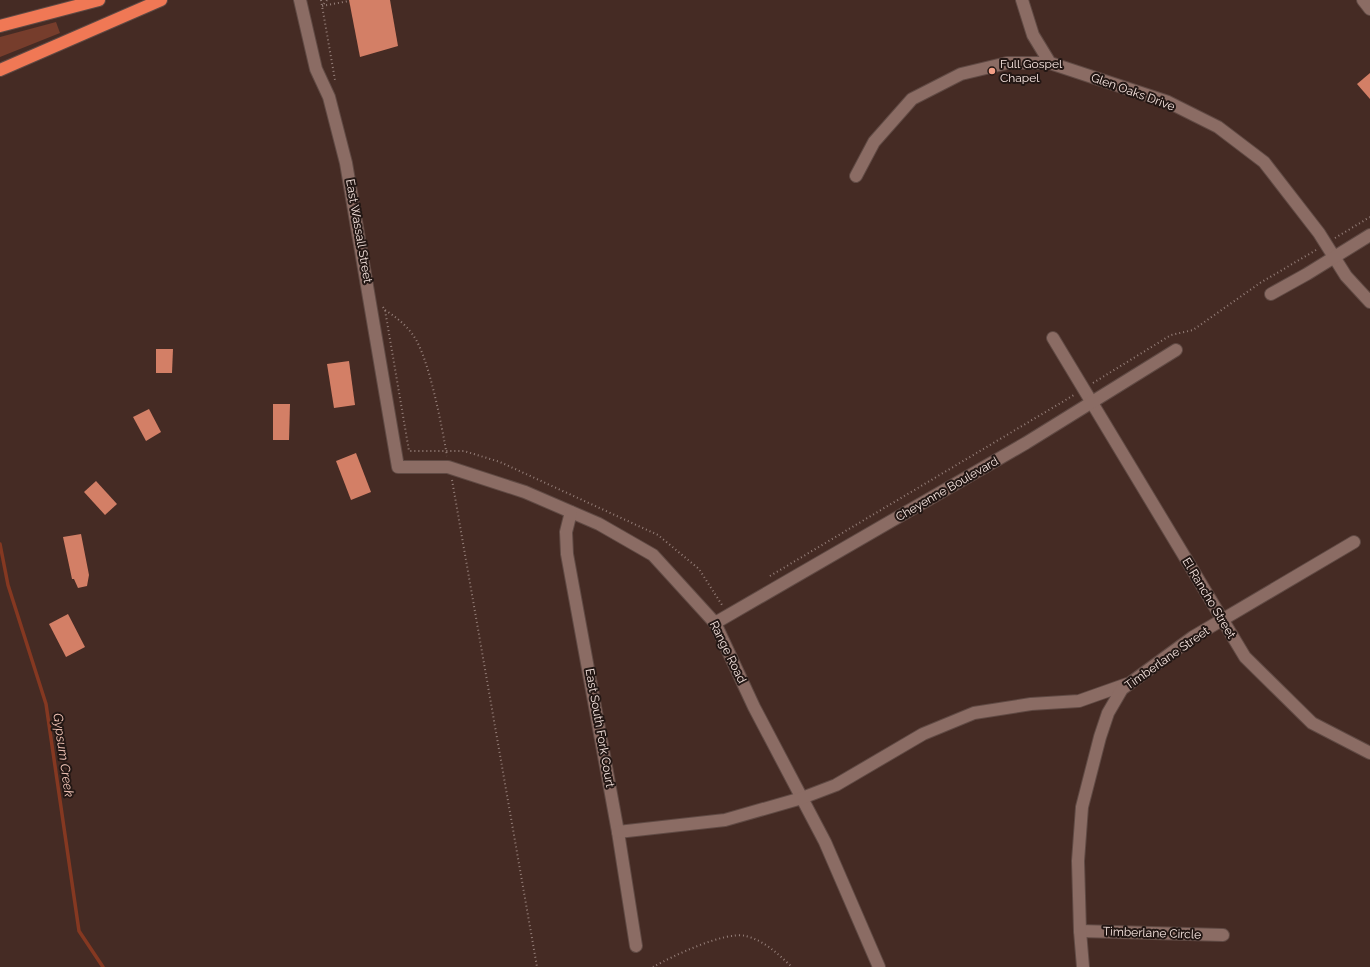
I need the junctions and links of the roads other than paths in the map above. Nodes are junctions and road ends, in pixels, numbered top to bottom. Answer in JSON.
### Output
{"nodes":[{"id":1,"x":99,"y":0,"type":"edge"},
{"id":2,"x":161,"y":0,"type":"edge"},
{"id":3,"x":300,"y":0,"type":"edge"},
{"id":4,"x":1022,"y":0,"type":"edge"},
{"id":5,"x":1363,"y":0,"type":"edge"},
{"id":6,"x":1370,"y":8,"type":"edge"},
{"id":7,"x":0,"y":26,"type":"edge"},
{"id":8,"x":1050,"y":62,"type":"junction"},
{"id":9,"x":0,"y":70,"type":"edge"},
{"id":10,"x":856,"y":176,"type":"dead end"},
{"id":11,"x":1370,"y":235,"type":"edge"},
{"id":12,"x":1335,"y":257,"type":"junction"},
{"id":13,"x":1271,"y":294,"type":"dead end"},
{"id":14,"x":1370,"y":302,"type":"edge"},
{"id":15,"x":1053,"y":338,"type":"dead end"},
{"id":16,"x":1176,"y":350,"type":"dead end"},
{"id":17,"x":1092,"y":402,"type":"junction"},
{"id":18,"x":398,"y":467,"type":"joint"},
{"id":19,"x":571,"y":512,"type":"junction"},
{"id":20,"x":1354,"y":542,"type":"dead end"},
{"id":21,"x":1222,"y":620,"type":"junction"},
{"id":22,"x":715,"y":623,"type":"junction"},
{"id":23,"x":1130,"y":683,"type":"junction"},
{"id":24,"x":1370,"y":753,"type":"edge"},
{"id":25,"x":802,"y":798,"type":"junction"},
{"id":26,"x":618,"y":832,"type":"junction"},
{"id":27,"x":1080,"y":931,"type":"junction"},
{"id":28,"x":1223,"y":935,"type":"dead end"},
{"id":29,"x":636,"y":946,"type":"dead end"},
{"id":30,"x":879,"y":967,"type":"edge"},
{"id":31,"x":1083,"y":967,"type":"edge"}],
"edges":[{"from":1,"to":7,"type":"highway"},
{"from":2,"to":9,"type":"highway"},
{"from":3,"to":18,"type":"street","name":"East Wassall Street"},
{"from":4,"to":8,"type":"street"},
{"from":5,"to":6,"type":"street"},
{"from":8,"to":10,"type":"street"},
{"from":8,"to":12,"type":"street","name":"Glen Oaks Drive"},
{"from":11,"to":12,"type":"street"},
{"from":12,"to":13,"type":"street"},
{"from":12,"to":14,"type":"street","name":"Glen Oaks Drive"},
{"from":15,"to":17,"type":"street","name":"El Rancho Street"},
{"from":16,"to":17,"type":"street","name":"Cheyenne Boulevard"},
{"from":17,"to":21,"type":"street","name":"El Rancho Street"},
{"from":17,"to":22,"type":"street","name":"Cheyenne Boulevard"},
{"from":18,"to":19,"type":"street","name":"Range Road"},
{"from":19,"to":22,"type":"street","name":"Range Road"},
{"from":19,"to":26,"type":"street","name":"East South Fork Court"},
{"from":20,"to":21,"type":"street","name":"Timberlane Street"},
{"from":21,"to":23,"type":"street","name":"Timberlane Street"},
{"from":21,"to":24,"type":"street","name":"El Rancho Street"},
{"from":22,"to":25,"type":"street","name":"Range Road"},
{"from":23,"to":25,"type":"street"},
{"from":23,"to":27,"type":"street","name":"Timberlane Street"},
{"from":25,"to":26,"type":"street"},
{"from":25,"to":30,"type":"street","name":"Range Road"},
{"from":26,"to":29,"type":"street","name":"East South Fork Court"},
{"from":27,"to":28,"type":"street","name":"Timberlane Circle"},
{"from":27,"to":31,"type":"street","name":"Timberlane Street"}]}
